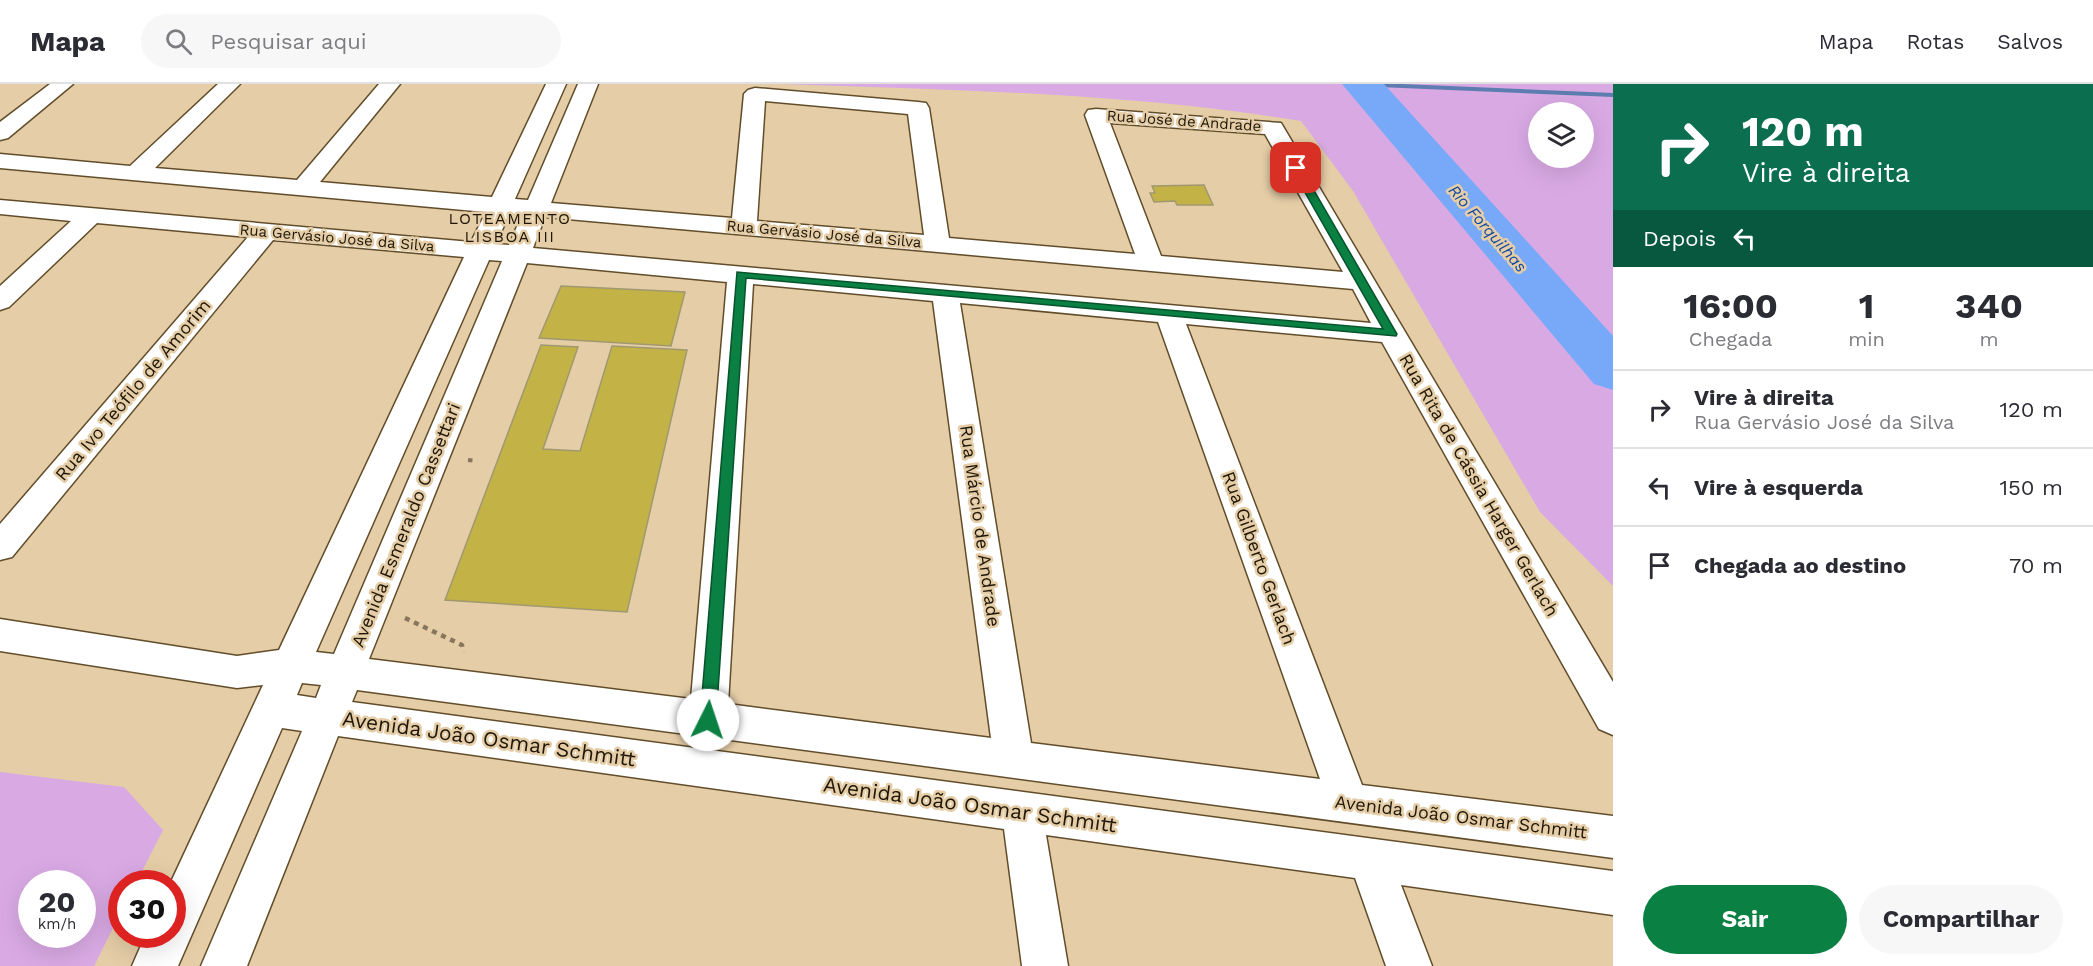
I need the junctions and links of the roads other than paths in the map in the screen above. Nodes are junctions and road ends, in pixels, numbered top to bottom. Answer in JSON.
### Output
{"nodes":[{"id":1,"x":63,"y":84,"type":"edge"},
{"id":2,"x":230,"y":84,"type":"edge"},
{"id":3,"x":390,"y":84,"type":"edge"},
{"id":4,"x":556,"y":84,"type":"edge"},
{"id":5,"x":588,"y":84,"type":"edge"},
{"id":6,"x":1273,"y":128,"type":"joint"},
{"id":7,"x":0,"y":133,"type":"edge"},
{"id":8,"x":0,"y":161,"type":"edge"},
{"id":9,"x":136,"y":173,"type":"junction"},
{"id":10,"x":303,"y":188,"type":"junction"},
{"id":11,"x":501,"y":206,"type":"junction"},
{"id":12,"x":0,"y":207,"type":"edge"},
{"id":13,"x":537,"y":209,"type":"junction"},
{"id":14,"x":91,"y":216,"type":"junction"},
{"id":15,"x":744,"y":227,"type":"junction"},
{"id":16,"x":266,"y":232,"type":"junction"},
{"id":17,"x":938,"y":245,"type":"junction"},
{"id":18,"x":480,"y":251,"type":"junction"},
{"id":19,"x":518,"y":254,"type":"junction"},
{"id":20,"x":1150,"y":263,"type":"junction"},
{"id":21,"x":741,"y":275,"type":"junction"},
{"id":22,"x":1362,"y":282,"type":"junction"},
{"id":23,"x":945,"y":293,"type":"junction"},
{"id":24,"x":0,"y":301,"type":"edge"},
{"id":25,"x":1169,"y":314,"type":"junction"},
{"id":26,"x":1392,"y":334,"type":"junction"},
{"id":27,"x":0,"y":547,"type":"edge"},
{"id":28,"x":0,"y":635,"type":"edge"},
{"id":29,"x":291,"y":665,"type":"junction"},
{"id":30,"x":237,"y":672,"type":"junction"},
{"id":31,"x":346,"y":673,"type":"junction"},
{"id":32,"x":409,"y":681,"type":"junction"},
{"id":33,"x":271,"y":709,"type":"junction"},
{"id":34,"x":327,"y":717,"type":"junction"},
{"id":35,"x":1613,"y":717,"type":"edge"},
{"id":36,"x":708,"y":720,"type":"junction"},
{"id":37,"x":389,"y":725,"type":"junction"},
{"id":38,"x":1014,"y":759,"type":"junction"},
{"id":39,"x":1349,"y":803,"type":"junction"},
{"id":40,"x":1022,"y":812,"type":"junction"},
{"id":41,"x":1613,"y":837,"type":"edge"},
{"id":42,"x":1370,"y":860,"type":"junction"},
{"id":43,"x":1613,"y":893,"type":"edge"},
{"id":44,"x":186,"y":896,"type":"edge"},
{"id":45,"x":162,"y":948,"type":"edge"},
{"id":46,"x":154,"y":966,"type":"edge"},
{"id":47,"x":224,"y":966,"type":"edge"},
{"id":48,"x":1045,"y":966,"type":"edge"},
{"id":49,"x":1409,"y":966,"type":"edge"}],
"edges":[{"from":1,"to":7,"type":"street"},
{"from":2,"to":9,"type":"street"},
{"from":3,"to":10,"type":"street"},
{"from":4,"to":11,"type":"street"},
{"from":5,"to":13,"type":"street","name":"Avenida Esmeraldo Cassettari"},
{"from":6,"to":20,"type":"street","name":"Rua José de Andrade"},
{"from":6,"to":22,"type":"street","name":"Rua Rita de Cássia Harger Gerlach"},
{"from":8,"to":9,"type":"street","name":"Rua Gervásio José da Silva"},
{"from":9,"to":10,"type":"street","name":"Rua Gervásio José da Silva"},
{"from":10,"to":11,"type":"street","name":"Rua Gervásio José da Silva"},
{"from":11,"to":13,"type":"street","name":"Rua Gervásio José da Silva"},
{"from":11,"to":18,"type":"street"},
{"from":12,"to":14,"type":"street","name":"Rua Gervásio José da Silva"},
{"from":13,"to":15,"type":"street","name":"Rua Gervásio José da Silva"},
{"from":13,"to":19,"type":"street","name":"Avenida Esmeraldo Cassettari"},
{"from":14,"to":16,"type":"street","name":"Rua Gervásio José da Silva"},
{"from":14,"to":24,"type":"street"},
{"from":15,"to":17,"type":"street","name":"Rua Gervásio José da Silva"},
{"from":15,"to":17,"type":"street"},
{"from":16,"to":18,"type":"street","name":"Rua Gervásio José da Silva"},
{"from":16,"to":27,"type":"street","name":"Rua Ivo Teófilo de Amorim"},
{"from":17,"to":20,"type":"street","name":"Rua Gervásio José da Silva"},
{"from":18,"to":19,"type":"street","name":"Rua Gervásio José da Silva"},
{"from":18,"to":29,"type":"street"},
{"from":19,"to":21,"type":"street","name":"Rua Gervásio José da Silva"},
{"from":19,"to":31,"type":"street","name":"Avenida Esmeraldo Cassettari"},
{"from":20,"to":22,"type":"street","name":"Rua Gervásio José da Silva"},
{"from":21,"to":23,"type":"street","name":"Rua Gervásio José da Silva"},
{"from":21,"to":36,"type":"street"},
{"from":22,"to":26,"type":"street","name":"Rua Rita de Cássia Harger Gerlach"},
{"from":23,"to":25,"type":"street","name":"Rua Gervásio José da Silva"},
{"from":23,"to":38,"type":"street","name":"Rua Márcio de Andrade"},
{"from":25,"to":26,"type":"street","name":"Rua Gervásio José da Silva"},
{"from":25,"to":39,"type":"street","name":"Rua Gilberto Gerlach"},
{"from":26,"to":35,"type":"street","name":"Rua Rita de Cássia Harger Gerlach"},
{"from":28,"to":30,"type":"street","name":"Avenida João Osmar Schmitt"},
{"from":29,"to":30,"type":"street","name":"Avenida João Osmar Schmitt"},
{"from":29,"to":31,"type":"street","name":"Avenida João Osmar Schmitt"},
{"from":29,"to":33,"type":"street"},
{"from":30,"to":33,"type":"street"},
{"from":31,"to":32,"type":"street","name":"Avenida João Osmar Schmitt"},
{"from":31,"to":34,"type":"street","name":"Avenida Esmeraldo Cassettari"},
{"from":32,"to":36,"type":"street","name":"Avenida João Osmar Schmitt"},
{"from":32,"to":37,"type":"street"},
{"from":33,"to":34,"type":"street","name":"Avenida João Osmar Schmitt"},
{"from":33,"to":44,"type":"street"},
{"from":34,"to":37,"type":"street","name":"Avenida João Osmar Schmitt"},
{"from":34,"to":47,"type":"street","name":"Avenida Esmeraldo Cassettari"},
{"from":36,"to":38,"type":"street","name":"Avenida João Osmar Schmitt"},
{"from":37,"to":40,"type":"street","name":"Avenida João Osmar Schmitt"},
{"from":38,"to":39,"type":"street","name":"Avenida João Osmar Schmitt"},
{"from":39,"to":41,"type":"street","name":"Avenida João Osmar Schmitt"},
{"from":40,"to":42,"type":"street","name":"Avenida João Osmar Schmitt"},
{"from":40,"to":48,"type":"street"},
{"from":42,"to":43,"type":"street","name":"Avenida João Osmar Schmitt"},
{"from":42,"to":49,"type":"street"},
{"from":45,"to":46,"type":"street"}]}
